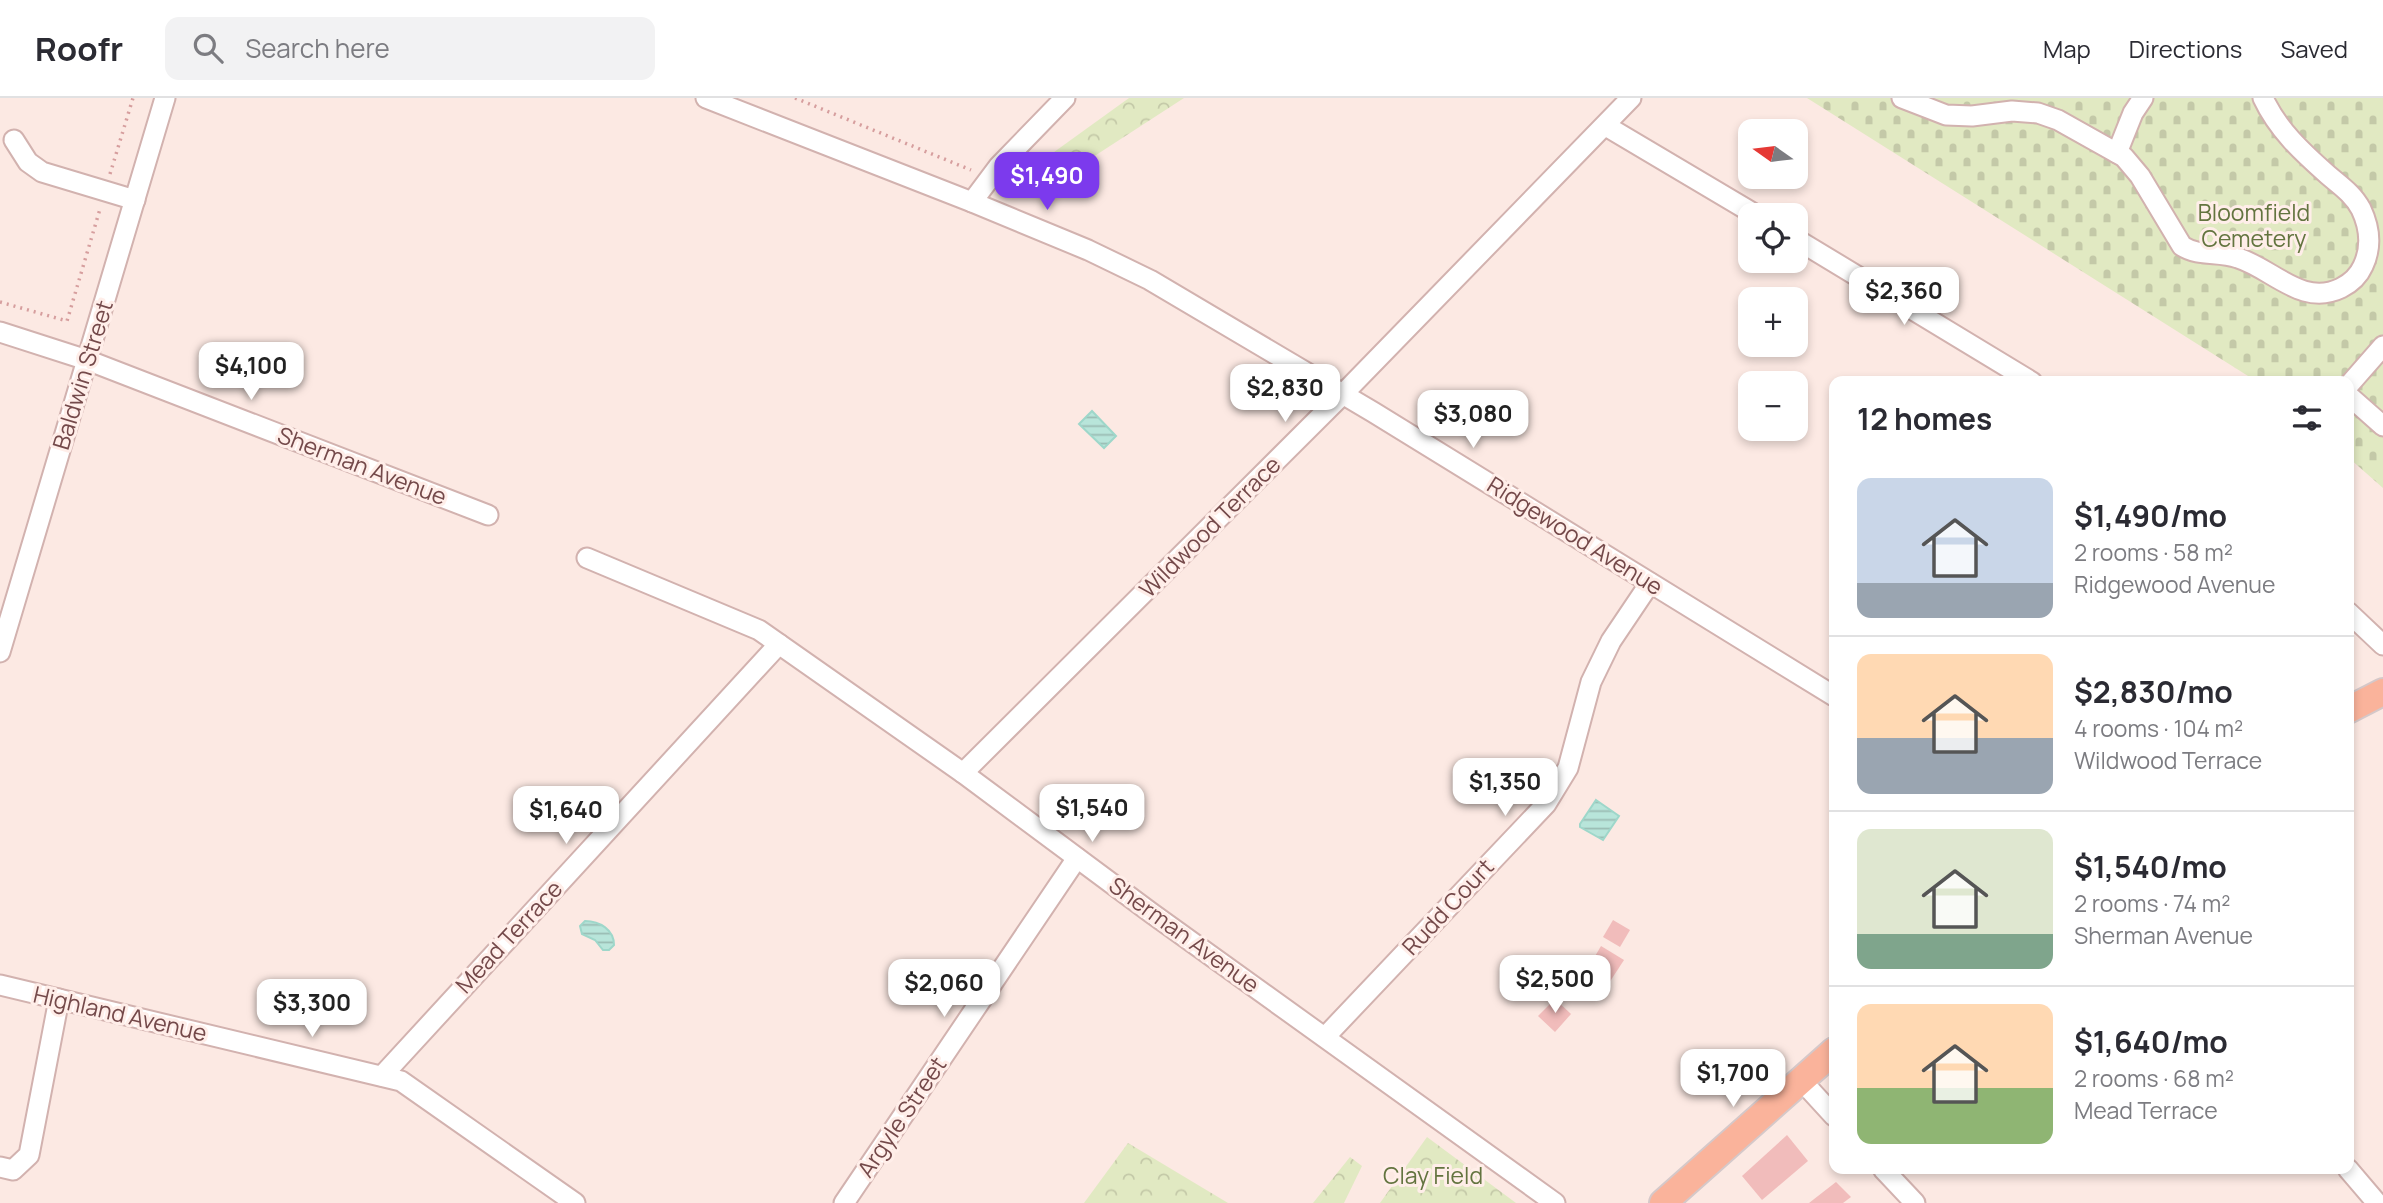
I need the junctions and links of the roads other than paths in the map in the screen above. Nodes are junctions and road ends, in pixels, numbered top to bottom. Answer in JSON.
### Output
{"nodes":[{"id":1,"x":165,"y":98,"type":"edge"},
{"id":2,"x":706,"y":98,"type":"edge"},
{"id":3,"x":1065,"y":98,"type":"edge"},
{"id":4,"x":1632,"y":98,"type":"edge"},
{"id":5,"x":1902,"y":98,"type":"edge"},
{"id":6,"x":2143,"y":98,"type":"edge"},
{"id":7,"x":2263,"y":98,"type":"edge"},
{"id":8,"x":2038,"y":106,"type":"edge"},
{"id":9,"x":1606,"y":126,"type":"junction"},
{"id":10,"x":14,"y":140,"type":"dead end"},
{"id":11,"x":2117,"y":153,"type":"junction"},
{"id":12,"x":135,"y":200,"type":"junction"},
{"id":13,"x":972,"y":202,"type":"junction"},
{"id":14,"x":1738,"y":204,"type":"edge"},
{"id":15,"x":1808,"y":246,"type":"edge"},
{"id":16,"x":0,"y":332,"type":"edge"},
{"id":17,"x":2383,"y":346,"type":"edge"},
{"id":18,"x":87,"y":359,"type":"junction"},
{"id":19,"x":2022,"y":376,"type":"edge"},
{"id":20,"x":2354,"y":379,"type":"edge"},
{"id":21,"x":1343,"y":394,"type":"junction"},
{"id":22,"x":2354,"y":400,"type":"edge"},
{"id":23,"x":2383,"y":426,"type":"edge"},
{"id":24,"x":488,"y":515,"type":"dead end"},
{"id":25,"x":587,"y":558,"type":"dead end"},
{"id":26,"x":1650,"y":583,"type":"junction"},
{"id":27,"x":2354,"y":618,"type":"edge"},
{"id":28,"x":779,"y":644,"type":"junction"},
{"id":29,"x":2383,"y":645,"type":"edge"},
{"id":30,"x":0,"y":652,"type":"edge"},
{"id":31,"x":2383,"y":692,"type":"edge"},
{"id":32,"x":1829,"y":693,"type":"edge"},
{"id":33,"x":2354,"y":706,"type":"edge"},
{"id":34,"x":963,"y":774,"type":"junction"},
{"id":35,"x":1077,"y":858,"type":"junction"},
{"id":36,"x":0,"y":985,"type":"edge"},
{"id":37,"x":59,"y":999,"type":"junction"},
{"id":38,"x":1325,"y":1037,"type":"junction"},
{"id":39,"x":1829,"y":1055,"type":"edge"},
{"id":40,"x":382,"y":1076,"type":"junction"},
{"id":41,"x":1801,"y":1080,"type":"junction"},
{"id":42,"x":1829,"y":1111,"type":"edge"},
{"id":43,"x":0,"y":1167,"type":"edge"},
{"id":44,"x":1888,"y":1174,"type":"edge"},
{"id":45,"x":2352,"y":1174,"type":"edge"},
{"id":46,"x":575,"y":1203,"type":"edge"},
{"id":47,"x":844,"y":1203,"type":"edge"},
{"id":48,"x":1555,"y":1203,"type":"edge"},
{"id":49,"x":1663,"y":1203,"type":"edge"},
{"id":50,"x":1914,"y":1203,"type":"edge"},
{"id":51,"x":2377,"y":1203,"type":"edge"}],
"edges":[{"from":1,"to":12,"type":"street","name":"Baldwin Street"},
{"from":2,"to":13,"type":"street","name":"Ridgewood Avenue"},
{"from":3,"to":13,"type":"street"},
{"from":4,"to":9,"type":"street","name":"Wildwood Terrace"},
{"from":5,"to":8,"type":"street"},
{"from":6,"to":11,"type":"street"},
{"from":7,"to":11,"type":"street"},
{"from":8,"to":11,"type":"street"},
{"from":9,"to":14,"type":"street"},
{"from":9,"to":21,"type":"street","name":"Wildwood Terrace"},
{"from":10,"to":12,"type":"street"},
{"from":12,"to":18,"type":"street","name":"Baldwin Street"},
{"from":13,"to":21,"type":"street","name":"Ridgewood Avenue"},
{"from":15,"to":19,"type":"street"},
{"from":16,"to":18,"type":"street","name":"Sherman Avenue"},
{"from":17,"to":20,"type":"street"},
{"from":18,"to":24,"type":"street","name":"Sherman Avenue"},
{"from":18,"to":30,"type":"street","name":"Baldwin Street"},
{"from":21,"to":26,"type":"street","name":"Ridgewood Avenue"},
{"from":21,"to":34,"type":"street","name":"Wildwood Terrace"},
{"from":22,"to":23,"type":"street"},
{"from":25,"to":28,"type":"street","name":"Sherman Avenue"},
{"from":26,"to":32,"type":"street","name":"Ridgewood Avenue"},
{"from":26,"to":38,"type":"street","name":"Rudd Court"},
{"from":27,"to":29,"type":"street"},
{"from":28,"to":34,"type":"street","name":"Sherman Avenue"},
{"from":28,"to":40,"type":"street","name":"Mead Terrace"},
{"from":31,"to":33,"type":"main road"},
{"from":34,"to":35,"type":"street","name":"Sherman Avenue"},
{"from":35,"to":38,"type":"street","name":"Sherman Avenue"},
{"from":35,"to":47,"type":"street","name":"Argyle Street"},
{"from":36,"to":37,"type":"street","name":"Highland Avenue"},
{"from":37,"to":40,"type":"street","name":"Highland Avenue"},
{"from":37,"to":43,"type":"street"},
{"from":38,"to":48,"type":"street","name":"Sherman Avenue"},
{"from":39,"to":41,"type":"main road"},
{"from":40,"to":46,"type":"street","name":"Highland Avenue"},
{"from":41,"to":42,"type":"street"},
{"from":41,"to":49,"type":"main road"},
{"from":44,"to":50,"type":"street"},
{"from":45,"to":51,"type":"street"}]}
